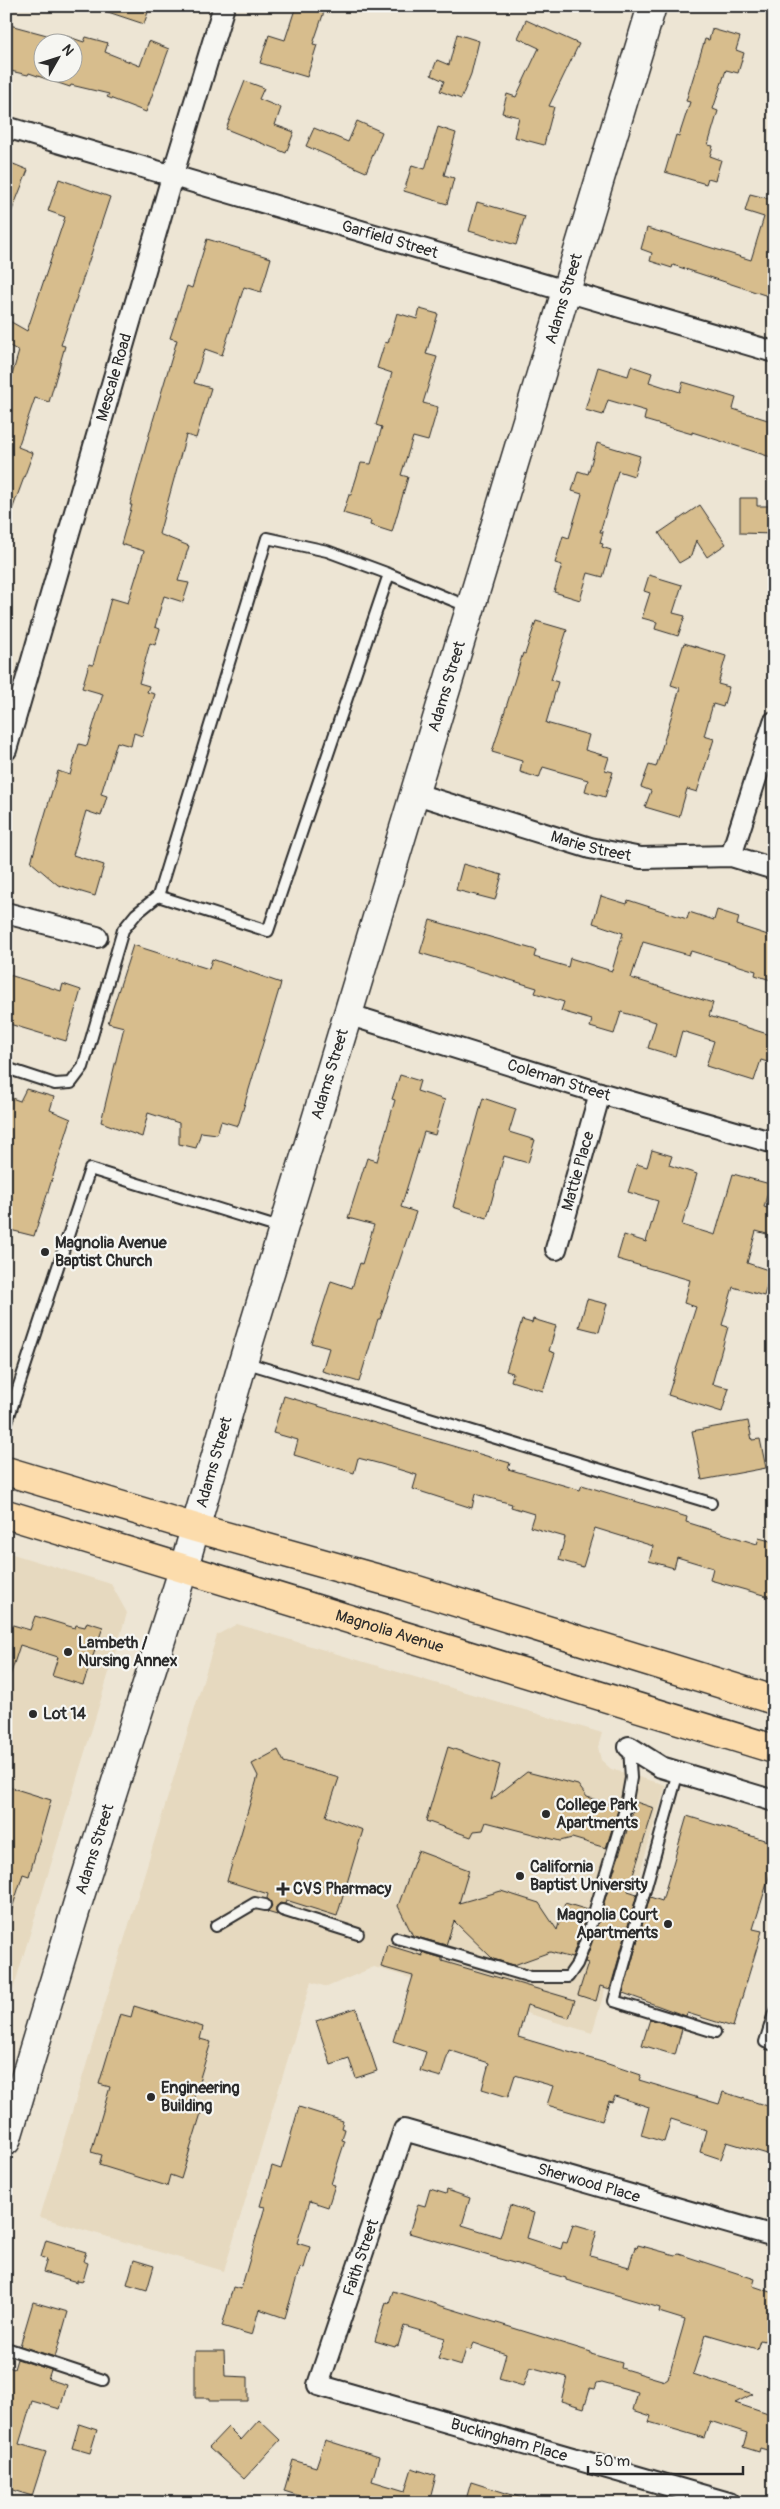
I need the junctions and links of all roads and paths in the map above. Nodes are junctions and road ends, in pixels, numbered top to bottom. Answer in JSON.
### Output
{"nodes":[{"id":1,"x":224,"y":6,"type":"edge"},
{"id":2,"x":652,"y":6,"type":"edge"},
{"id":3,"x":6,"y":127,"type":"edge"},
{"id":4,"x":172,"y":178,"type":"junction"},
{"id":5,"x":565,"y":291,"type":"junction"},
{"id":6,"x":774,"y":352,"type":"edge"},
{"id":7,"x":389,"y":574,"type":"junction"},
{"id":8,"x":470,"y":608,"type":"junction"},
{"id":9,"x":774,"y":722,"type":"edge"},
{"id":10,"x":6,"y":750,"type":"edge"},
{"id":11,"x":414,"y":793,"type":"junction"},
{"id":12,"x":731,"y":856,"type":"junction"},
{"id":13,"x":774,"y":869,"type":"edge"},
{"id":14,"x":158,"y":896,"type":"junction"},
{"id":15,"x":6,"y":913,"type":"edge"},
{"id":16,"x":97,"y":937,"type":"dead end"},
{"id":17,"x":347,"y":1014,"type":"junction"},
{"id":18,"x":6,"y":1068,"type":"edge"},
{"id":19,"x":600,"y":1093,"type":"junction"},
{"id":20,"x":774,"y":1143,"type":"edge"},
{"id":21,"x":283,"y":1229,"type":"junction"},
{"id":22,"x":556,"y":1249,"type":"dead end"},
{"id":23,"x":243,"y":1362,"type":"junction"},
{"id":24,"x":6,"y":1425,"type":"edge"},
{"id":25,"x":6,"y":1471,"type":"edge"},
{"id":26,"x":711,"y":1503,"type":"dead end"},
{"id":27,"x":6,"y":1514,"type":"edge"},
{"id":28,"x":196,"y":1528,"type":"junction"},
{"id":29,"x":184,"y":1567,"type":"junction"},
{"id":30,"x":774,"y":1700,"type":"edge"},
{"id":31,"x":629,"y":1747,"type":"joint"},
{"id":32,"x":774,"y":1749,"type":"edge"},
{"id":33,"x":678,"y":1772,"type":"junction"},
{"id":34,"x":774,"y":1801,"type":"edge"},
{"id":35,"x":265,"y":1905,"type":"dead end"},
{"id":36,"x":282,"y":1910,"type":"dead end"},
{"id":37,"x":216,"y":1926,"type":"dead end"},
{"id":38,"x":358,"y":1934,"type":"dead end"},
{"id":39,"x":397,"y":1938,"type":"dead end"},
{"id":40,"x":774,"y":2013,"type":"edge"},
{"id":41,"x":715,"y":2032,"type":"dead end"},
{"id":42,"x":774,"y":2045,"type":"edge"},
{"id":43,"x":404,"y":2130,"type":"joint"},
{"id":44,"x":6,"y":2141,"type":"edge"},
{"id":45,"x":774,"y":2236,"type":"edge"},
{"id":46,"x":6,"y":2348,"type":"edge"},
{"id":47,"x":103,"y":2380,"type":"dead end"},
{"id":48,"x":318,"y":2385,"type":"joint"},
{"id":49,"x":729,"y":2503,"type":"edge"}],
"edges":[{"from":1,"to":4,"type":"street","name":"Mescale Road"},
{"from":2,"to":5,"type":"main road","name":"Adams Street"},
{"from":3,"to":4,"type":"street","name":"Garfield Street"},
{"from":4,"to":5,"type":"street","name":"Garfield Street"},
{"from":4,"to":10,"type":"street","name":"Mescale Road"},
{"from":5,"to":6,"type":"street","name":"Garfield Street"},
{"from":5,"to":8,"type":"main road","name":"Adams Street"},
{"from":7,"to":8,"type":"lane"},
{"from":7,"to":14,"type":"lane"},
{"from":7,"to":14,"type":"lane"},
{"from":8,"to":11,"type":"main road","name":"Adams Street"},
{"from":9,"to":12,"type":"street"},
{"from":11,"to":12,"type":"street","name":"Marie Street"},
{"from":11,"to":17,"type":"main road","name":"Adams Street"},
{"from":12,"to":13,"type":"street","name":"Marie Street"},
{"from":14,"to":18,"type":"lane"},
{"from":15,"to":16,"type":"street"},
{"from":17,"to":19,"type":"street","name":"Coleman Street"},
{"from":17,"to":21,"type":"main road","name":"Adams Street"},
{"from":19,"to":20,"type":"street","name":"Coleman Street"},
{"from":19,"to":22,"type":"street","name":"Mattie Place"},
{"from":21,"to":23,"type":"main road","name":"Adams Street"},
{"from":21,"to":24,"type":"lane"},
{"from":23,"to":26,"type":"lane"},
{"from":23,"to":28,"type":"main road","name":"Adams Street"},
{"from":25,"to":28,"type":"main road"},
{"from":27,"to":29,"type":"main road","name":"Magnolia Avenue"},
{"from":28,"to":29,"type":"main road","name":"Adams Street"},
{"from":28,"to":30,"type":"main road"},
{"from":29,"to":32,"type":"main road","name":"Magnolia Avenue"},
{"from":29,"to":44,"type":"main road","name":"Adams Street"},
{"from":31,"to":33,"type":"street"},
{"from":31,"to":39,"type":"lane"},
{"from":33,"to":34,"type":"street"},
{"from":33,"to":41,"type":"lane"},
{"from":35,"to":37,"type":"lane"},
{"from":36,"to":38,"type":"lane"},
{"from":40,"to":42,"type":"lane"},
{"from":43,"to":45,"type":"street","name":"Sherwood Place"},
{"from":43,"to":48,"type":"street","name":"Faith Street"},
{"from":46,"to":47,"type":"lane"},
{"from":48,"to":49,"type":"street","name":"Buckingham Place"}]}
